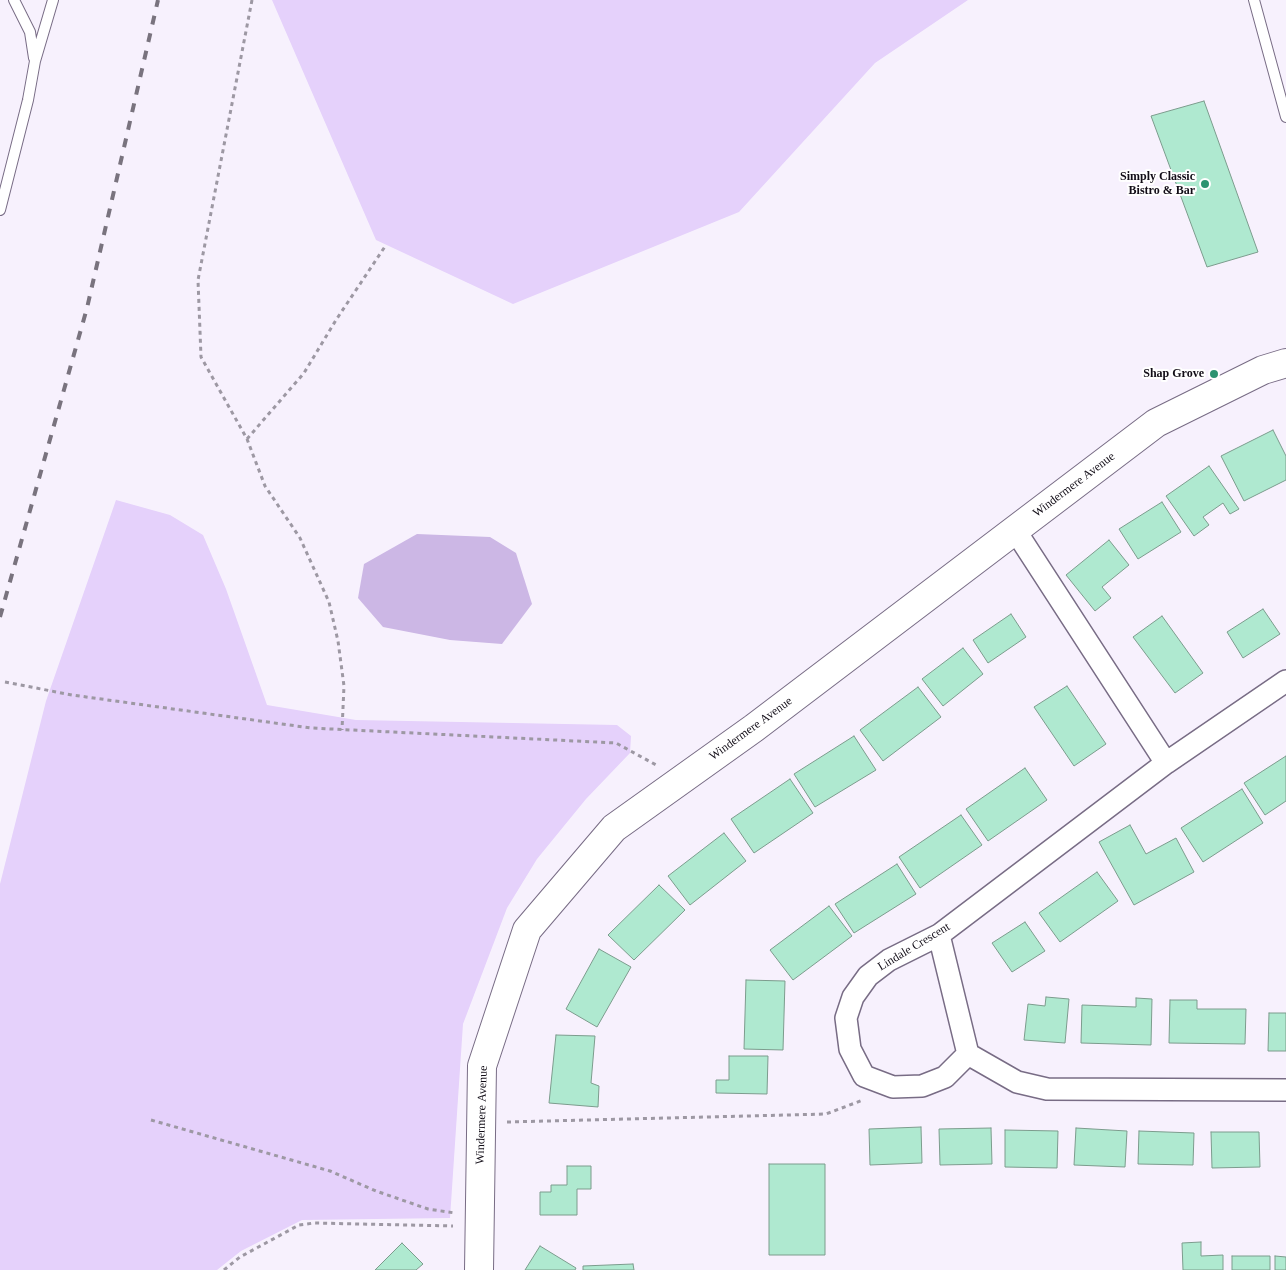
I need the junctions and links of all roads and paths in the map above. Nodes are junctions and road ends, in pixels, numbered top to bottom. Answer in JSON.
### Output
{"nodes":[{"id":1,"x":14,"y":0,"type":"edge"},
{"id":2,"x":53,"y":0,"type":"edge"},
{"id":3,"x":252,"y":0,"type":"edge"},
{"id":4,"x":1254,"y":0,"type":"edge"},
{"id":5,"x":35,"y":61,"type":"junction"},
{"id":6,"x":1286,"y":117,"type":"edge"},
{"id":7,"x":0,"y":210,"type":"edge"},
{"id":8,"x":386,"y":245,"type":"dead end"},
{"id":9,"x":1286,"y":364,"type":"edge"},
{"id":10,"x":247,"y":439,"type":"junction"},
{"id":11,"x":1015,"y":530,"type":"junction"},
{"id":12,"x":1286,"y":681,"type":"edge"},
{"id":13,"x":5,"y":682,"type":"dead end"},
{"id":14,"x":342,"y":730,"type":"junction"},
{"id":15,"x":1166,"y":763,"type":"junction"},
{"id":16,"x":682,"y":779,"type":"junction"},
{"id":17,"x":939,"y":935,"type":"junction"},
{"id":18,"x":968,"y":1054,"type":"junction"},
{"id":19,"x":873,"y":1079,"type":"junction"},
{"id":20,"x":1286,"y":1090,"type":"edge"},
{"id":21,"x":150,"y":1120,"type":"dead end"},
{"id":22,"x":481,"y":1122,"type":"junction"},
{"id":23,"x":479,"y":1222,"type":"junction"},
{"id":24,"x":224,"y":1270,"type":"edge"},
{"id":25,"x":479,"y":1270,"type":"edge"}],
"edges":[{"from":1,"to":5,"type":"lane"},
{"from":2,"to":5,"type":"lane"},
{"from":3,"to":10,"type":"path"},
{"from":4,"to":6,"type":"lane"},
{"from":5,"to":7,"type":"lane"},
{"from":8,"to":10,"type":"path"},
{"from":9,"to":11,"type":"street","name":"Windermere Avenue"},
{"from":10,"to":14,"type":"path"},
{"from":11,"to":15,"type":"street"},
{"from":11,"to":16,"type":"street","name":"Windermere Avenue"},
{"from":12,"to":15,"type":"street","name":"Lindale Crescent"},
{"from":13,"to":14,"type":"path"},
{"from":14,"to":16,"type":"path"},
{"from":15,"to":17,"type":"street","name":"Lindale Crescent"},
{"from":16,"to":22,"type":"street","name":"Windermere Avenue"},
{"from":17,"to":18,"type":"street"},
{"from":17,"to":19,"type":"street","name":"Lindale Crescent"},
{"from":18,"to":19,"type":"street","name":"Lindale Crescent"},
{"from":18,"to":20,"type":"street"},
{"from":19,"to":22,"type":"path"},
{"from":21,"to":23,"type":"path"},
{"from":22,"to":23,"type":"street","name":"Windermere Avenue"},
{"from":23,"to":24,"type":"path"},
{"from":23,"to":25,"type":"street","name":"Windermere Avenue"}]}
